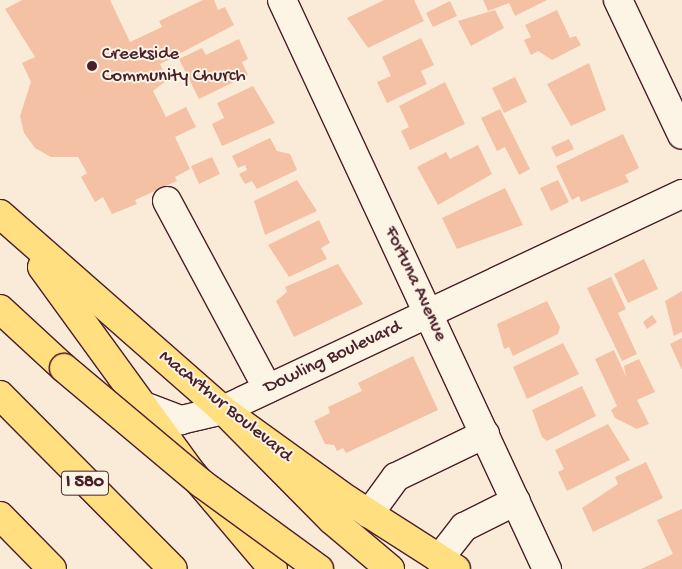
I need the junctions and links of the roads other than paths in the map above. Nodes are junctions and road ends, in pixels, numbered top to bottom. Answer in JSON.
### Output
{"nodes":[{"id":1,"x":282,"y":0,"type":"edge"},
{"id":2,"x":618,"y":0,"type":"edge"},
{"id":3,"x":682,"y":134,"type":"edge"},
{"id":4,"x":682,"y":194,"type":"edge"},
{"id":5,"x":167,"y":201,"type":"dead end"},
{"id":6,"x":5,"y":219,"type":"edge"},
{"id":7,"x":0,"y":309,"type":"edge"},
{"id":8,"x":429,"y":313,"type":"junction"},
{"id":9,"x":268,"y":389,"type":"junction"},
{"id":10,"x":0,"y":394,"type":"edge"},
{"id":11,"x":144,"y":406,"type":"junction"},
{"id":12,"x":223,"y":410,"type":"junction"},
{"id":13,"x":485,"y":434,"type":"junction"},
{"id":14,"x":516,"y":501,"type":"junction"},
{"id":15,"x":369,"y":514,"type":"junction"},
{"id":16,"x":0,"y":516,"type":"edge"},
{"id":17,"x":447,"y":564,"type":"edge"},
{"id":18,"x":52,"y":569,"type":"edge"},
{"id":19,"x":173,"y":569,"type":"edge"},
{"id":20,"x":273,"y":569,"type":"edge"},
{"id":21,"x":319,"y":569,"type":"edge"},
{"id":22,"x":390,"y":569,"type":"edge"},
{"id":23,"x":547,"y":569,"type":"edge"}],
"edges":[{"from":1,"to":8,"type":"street","name":"Fortuna Avenue"},
{"from":2,"to":3,"type":"street"},
{"from":4,"to":8,"type":"street","name":"Dowling Boulevard"},
{"from":5,"to":9,"type":"street"},
{"from":6,"to":11,"type":"main road","name":"MacArthur Boulevard"},
{"from":6,"to":12,"type":"main road","name":"MacArthur Boulevard"},
{"from":7,"to":21,"type":"main road","bridge":true},
{"from":8,"to":9,"type":"street","name":"Dowling Boulevard"},
{"from":8,"to":13,"type":"street","name":"Fortuna Avenue"},
{"from":9,"to":12,"type":"street","name":"Dowling Boulevard"},
{"from":10,"to":19,"type":"main road","number":"I 580"},
{"from":11,"to":12,"type":"street","name":"Dowling Boulevard"},
{"from":11,"to":20,"type":"main road","name":"MacArthur Boulevard"},
{"from":12,"to":15,"type":"main road","name":"MacArthur Boulevard"},
{"from":12,"to":22,"type":"main road"},
{"from":13,"to":14,"type":"street","name":"Fortuna Avenue"},
{"from":13,"to":15,"type":"street"},
{"from":14,"to":17,"type":"street"},
{"from":14,"to":23,"type":"street","name":"Fortuna Avenue"},
{"from":15,"to":17,"type":"main road","name":"MacArthur Boulevard"},
{"from":16,"to":18,"type":"main road"}]}
